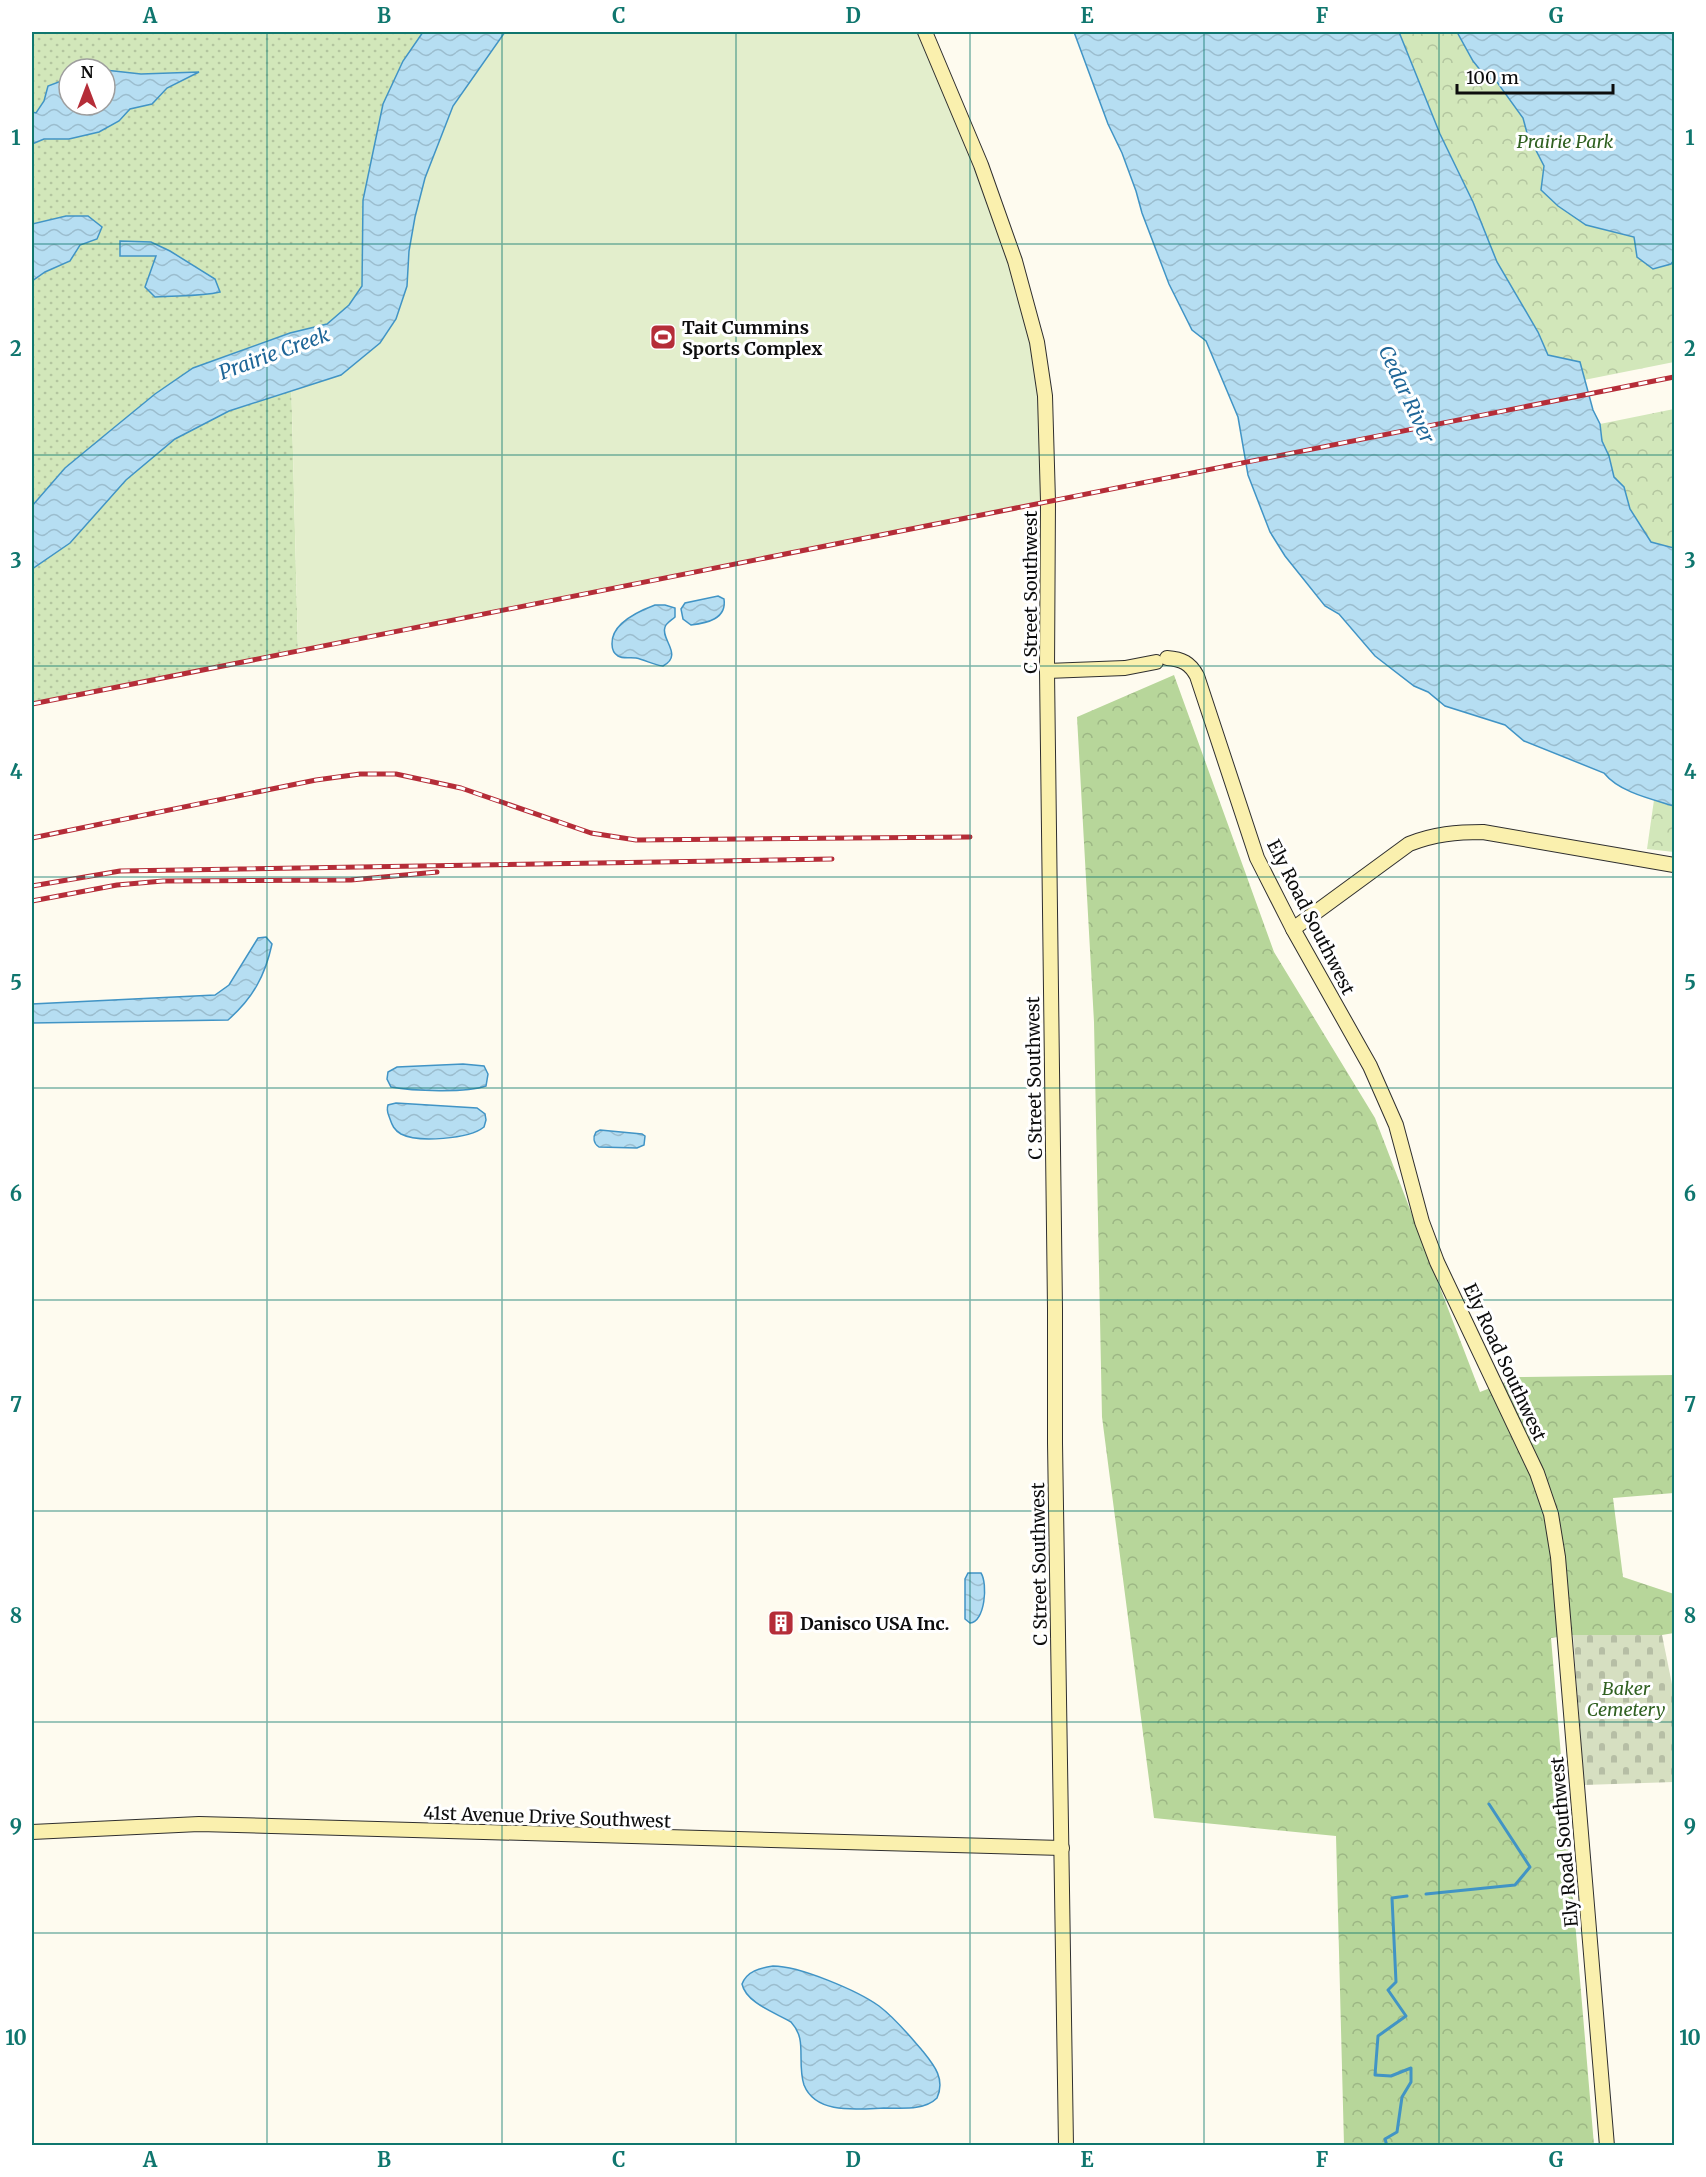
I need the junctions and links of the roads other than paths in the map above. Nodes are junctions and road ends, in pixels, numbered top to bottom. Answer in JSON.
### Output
{"nodes":[{"id":1,"x":925,"y":32,"type":"edge"},
{"id":2,"x":1047,"y":672,"type":"junction"},
{"id":3,"x":1674,"y":865,"type":"edge"},
{"id":4,"x":1293,"y":929,"type":"junction"},
{"id":5,"x":32,"y":1832,"type":"edge"},
{"id":6,"x":1062,"y":1848,"type":"junction"},
{"id":7,"x":1066,"y":2145,"type":"edge"},
{"id":8,"x":1607,"y":2145,"type":"edge"}],
"edges":[{"from":1,"to":2,"type":"street","name":"C Street Southwest"},
{"from":2,"to":4,"type":"street","name":"Ely Road Southwest"},
{"from":2,"to":6,"type":"street","name":"C Street Southwest"},
{"from":3,"to":4,"type":"street"},
{"from":4,"to":8,"type":"street","name":"Ely Road Southwest"},
{"from":5,"to":6,"type":"street","name":"41st Avenue Drive Southwest"},
{"from":6,"to":7,"type":"street","name":"C Street Southwest"}]}
